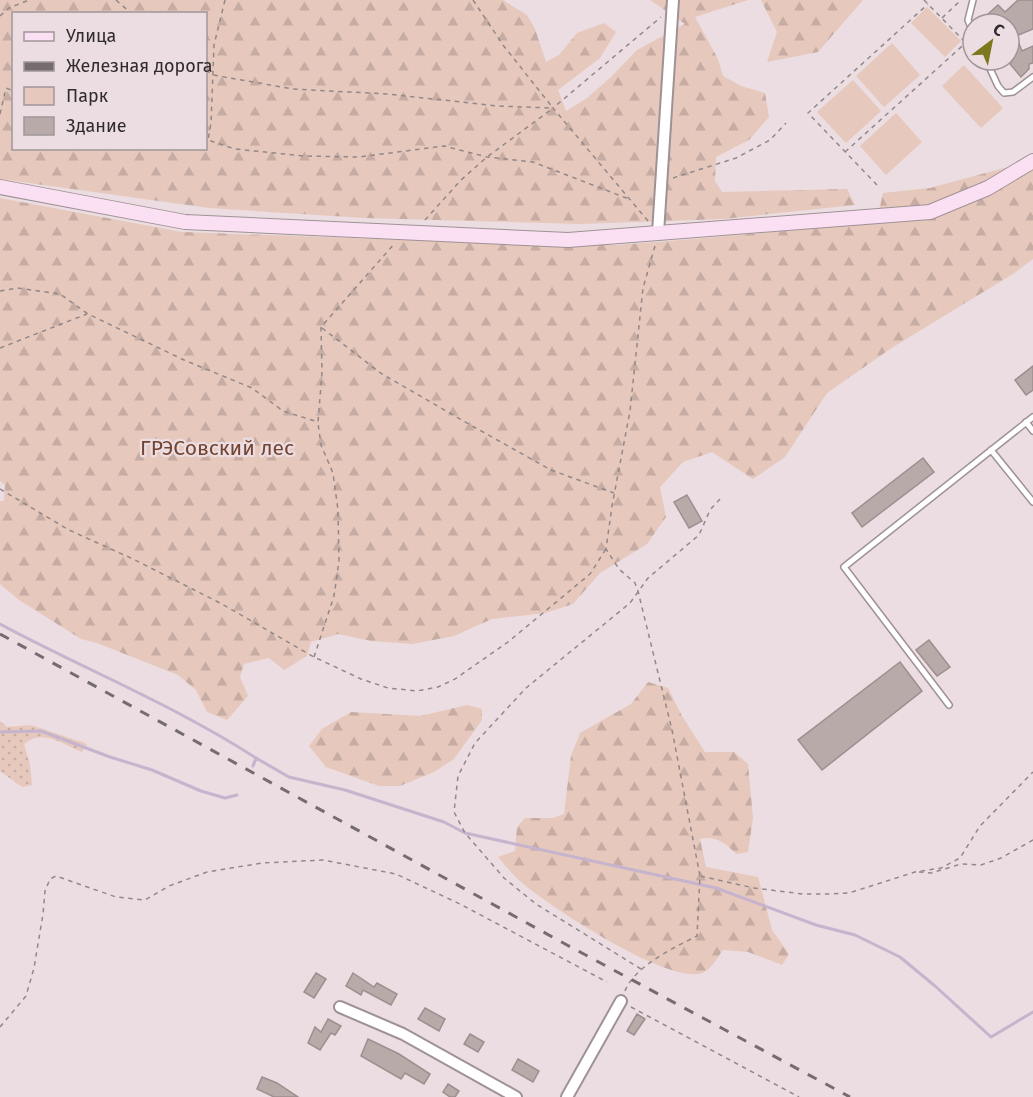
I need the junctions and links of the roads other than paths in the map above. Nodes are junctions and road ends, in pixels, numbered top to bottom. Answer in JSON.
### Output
{"nodes":[{"id":1,"x":673,"y":0,"type":"edge"},
{"id":2,"x":992,"y":72,"type":"edge"},
{"id":3,"x":1033,"y":76,"type":"edge"},
{"id":4,"x":1033,"y":161,"type":"edge"},
{"id":5,"x":0,"y":187,"type":"edge"},
{"id":6,"x":658,"y":233,"type":"junction"},
{"id":7,"x":1033,"y":417,"type":"edge"},
{"id":8,"x":1026,"y":422,"type":"junction"},
{"id":9,"x":1033,"y":430,"type":"edge"},
{"id":10,"x":991,"y":450,"type":"junction"},
{"id":11,"x":1033,"y":502,"type":"edge"},
{"id":12,"x":949,"y":705,"type":"dead end"},
{"id":13,"x":621,"y":1001,"type":"road end"},
{"id":14,"x":340,"y":1007,"type":"dead end"},
{"id":15,"x":516,"y":1097,"type":"edge"},
{"id":16,"x":567,"y":1097,"type":"edge"}],
"edges":[{"from":1,"to":6,"type":"street"},
{"from":2,"to":3,"type":"lane"},
{"from":4,"to":6,"type":"main road"},
{"from":5,"to":6,"type":"main road"},
{"from":7,"to":8,"type":"lane"},
{"from":8,"to":9,"type":"lane"},
{"from":8,"to":10,"type":"lane"},
{"from":10,"to":11,"type":"lane"},
{"from":10,"to":12,"type":"lane"},
{"from":13,"to":16,"type":"street"},
{"from":14,"to":15,"type":"street"}]}
